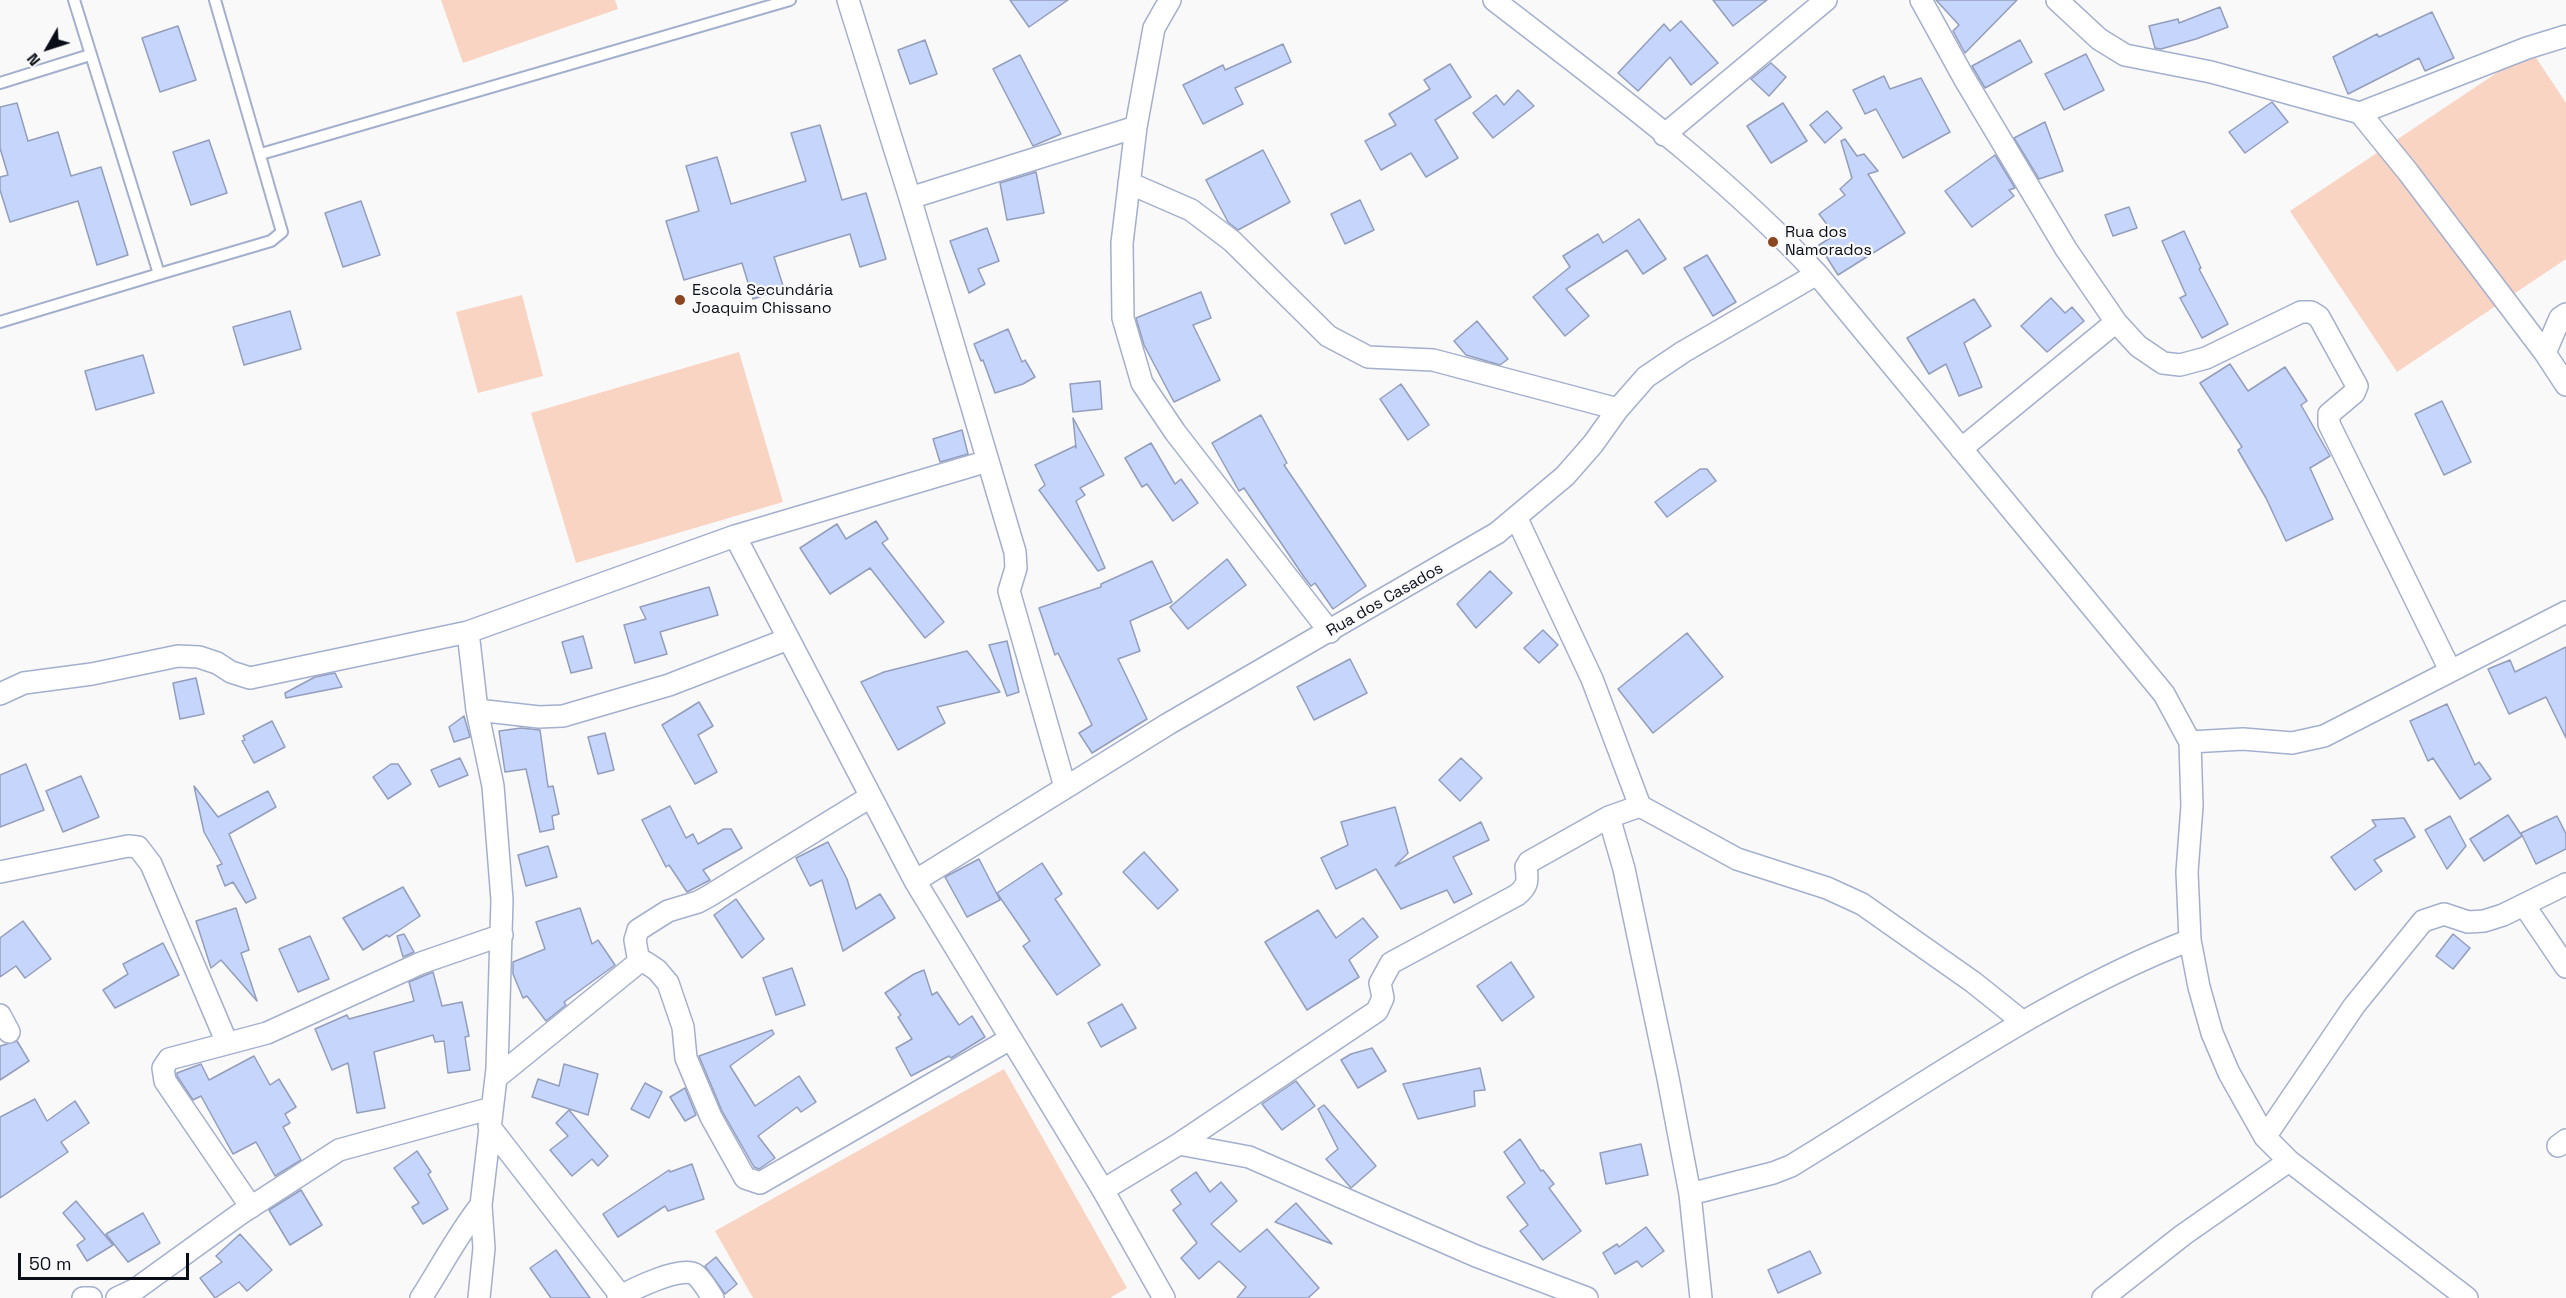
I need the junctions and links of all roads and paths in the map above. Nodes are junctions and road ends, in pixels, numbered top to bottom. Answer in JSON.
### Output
{"nodes":[{"id":1,"x":74,"y":0,"type":"edge"},
{"id":2,"x":215,"y":0,"type":"edge"},
{"id":3,"x":790,"y":0,"type":"edge"},
{"id":4,"x":848,"y":0,"type":"edge"},
{"id":5,"x":1170,"y":0,"type":"edge"},
{"id":6,"x":1494,"y":0,"type":"edge"},
{"id":7,"x":1826,"y":0,"type":"edge"},
{"id":8,"x":1921,"y":0,"type":"edge"},
{"id":9,"x":2057,"y":0,"type":"edge"},
{"id":10,"x":2566,"y":36,"type":"edge"},
{"id":11,"x":90,"y":55,"type":"junction"},
{"id":12,"x":0,"y":82,"type":"edge"},
{"id":13,"x":2360,"y":113,"type":"junction"},
{"id":14,"x":1136,"y":127,"type":"junction"},
{"id":15,"x":1664,"y":135,"type":"junction"},
{"id":16,"x":261,"y":154,"type":"junction"},
{"id":17,"x":1129,"y":183,"type":"junction"},
{"id":18,"x":910,"y":198,"type":"junction"},
{"id":19,"x":159,"y":274,"type":"junction"},
{"id":20,"x":1817,"y":274,"type":"junction"},
{"id":21,"x":2566,"y":314,"type":"edge"},
{"id":22,"x":0,"y":322,"type":"edge"},
{"id":23,"x":2116,"y":322,"type":"junction"},
{"id":24,"x":2545,"y":353,"type":"junction"},
{"id":25,"x":2566,"y":386,"type":"edge"},
{"id":26,"x":1618,"y":409,"type":"junction"},
{"id":27,"x":1961,"y":449,"type":"junction"},
{"id":28,"x":988,"y":461,"type":"junction"},
{"id":29,"x":1517,"y":519,"type":"junction"},
{"id":30,"x":735,"y":536,"type":"junction"},
{"id":31,"x":2566,"y":612,"type":"edge"},
{"id":32,"x":468,"y":632,"type":"junction"},
{"id":33,"x":1330,"y":632,"type":"junction"},
{"id":34,"x":788,"y":639,"type":"junction"},
{"id":35,"x":2450,"y":670,"type":"junction"},
{"id":36,"x":0,"y":694,"type":"edge"},
{"id":37,"x":477,"y":710,"type":"junction"},
{"id":38,"x":2190,"y":742,"type":"junction"},
{"id":39,"x":1065,"y":787,"type":"junction"},
{"id":40,"x":870,"y":797,"type":"junction"},
{"id":41,"x":1640,"y":806,"type":"junction"},
{"id":42,"x":1609,"y":817,"type":"junction"},
{"id":43,"x":0,"y":872,"type":"edge"},
{"id":44,"x":915,"y":881,"type":"junction"},
{"id":45,"x":2566,"y":884,"type":"edge"},
{"id":46,"x":2524,"y":905,"type":"junction"},
{"id":47,"x":502,"y":935,"type":"junction"},
{"id":48,"x":2190,"y":940,"type":"junction"},
{"id":49,"x":639,"y":962,"type":"junction"},
{"id":50,"x":2566,"y":967,"type":"edge"},
{"id":51,"x":2023,"y":1022,"type":"junction"},
{"id":52,"x":1010,"y":1039,"type":"junction"},
{"id":53,"x":227,"y":1043,"type":"junction"},
{"id":54,"x":496,"y":1078,"type":"junction"},
{"id":55,"x":491,"y":1117,"type":"junction"},
{"id":56,"x":2265,"y":1137,"type":"junction"},
{"id":57,"x":1179,"y":1144,"type":"junction"},
{"id":58,"x":2289,"y":1161,"type":"junction"},
{"id":59,"x":1103,"y":1190,"type":"junction"},
{"id":60,"x":1690,"y":1194,"type":"junction"},
{"id":61,"x":481,"y":1205,"type":"junction"},
{"id":62,"x":251,"y":1208,"type":"junction"},
{"id":63,"x":619,"y":1297,"type":"edge"},
{"id":64,"x":83,"y":1298,"type":"edge"},
{"id":65,"x":91,"y":1298,"type":"edge"},
{"id":66,"x":117,"y":1298,"type":"edge"},
{"id":67,"x":421,"y":1298,"type":"edge"},
{"id":68,"x":479,"y":1298,"type":"edge"},
{"id":69,"x":713,"y":1298,"type":"edge"},
{"id":70,"x":1164,"y":1298,"type":"edge"},
{"id":71,"x":1587,"y":1298,"type":"edge"},
{"id":72,"x":1701,"y":1298,"type":"edge"},
{"id":73,"x":2103,"y":1298,"type":"edge"},
{"id":74,"x":2467,"y":1298,"type":"edge"}],
"edges":[{"from":1,"to":11,"type":"lane"},
{"from":2,"to":16,"type":"lane"},
{"from":3,"to":16,"type":"lane"},
{"from":4,"to":18,"type":"street"},
{"from":5,"to":14,"type":"street"},
{"from":6,"to":15,"type":"street"},
{"from":7,"to":15,"type":"street"},
{"from":8,"to":23,"type":"street"},
{"from":9,"to":13,"type":"street"},
{"from":10,"to":13,"type":"street"},
{"from":11,"to":12,"type":"lane"},
{"from":11,"to":19,"type":"lane"},
{"from":13,"to":24,"type":"street"},
{"from":14,"to":17,"type":"street"},
{"from":14,"to":18,"type":"street"},
{"from":15,"to":20,"type":"street"},
{"from":16,"to":19,"type":"lane"},
{"from":17,"to":26,"type":"street"},
{"from":17,"to":33,"type":"street"},
{"from":18,"to":28,"type":"street"},
{"from":19,"to":22,"type":"lane"},
{"from":20,"to":26,"type":"street","name":"Rua dos Casados"},
{"from":20,"to":27,"type":"street"},
{"from":21,"to":24,"type":"street"},
{"from":23,"to":27,"type":"street"},
{"from":23,"to":35,"type":"street"},
{"from":24,"to":25,"type":"street"},
{"from":26,"to":29,"type":"street","name":"Rua dos Casados"},
{"from":27,"to":38,"type":"street"},
{"from":28,"to":30,"type":"street"},
{"from":28,"to":39,"type":"street"},
{"from":29,"to":33,"type":"street","name":"Rua dos Casados"},
{"from":29,"to":41,"type":"street"},
{"from":30,"to":32,"type":"street"},
{"from":30,"to":34,"type":"street"},
{"from":31,"to":35,"type":"street"},
{"from":32,"to":36,"type":"street"},
{"from":32,"to":37,"type":"street"},
{"from":33,"to":39,"type":"street","name":"Rua dos Casados"},
{"from":34,"to":37,"type":"street"},
{"from":34,"to":40,"type":"street"},
{"from":35,"to":38,"type":"street"},
{"from":37,"to":47,"type":"street"},
{"from":38,"to":48,"type":"street"},
{"from":39,"to":44,"type":"street","name":"Rua dos Casados"},
{"from":40,"to":44,"type":"street"},
{"from":40,"to":49,"type":"street"},
{"from":41,"to":42,"type":"street"},
{"from":41,"to":51,"type":"street"},
{"from":42,"to":57,"type":"street"},
{"from":42,"to":60,"type":"street"},
{"from":43,"to":53,"type":"street"},
{"from":44,"to":52,"type":"street"},
{"from":45,"to":46,"type":"street"},
{"from":46,"to":50,"type":"street"},
{"from":46,"to":56,"type":"street"},
{"from":47,"to":53,"type":"street"},
{"from":47,"to":54,"type":"street"},
{"from":48,"to":51,"type":"street"},
{"from":48,"to":56,"type":"street"},
{"from":49,"to":52,"type":"street"},
{"from":49,"to":54,"type":"street"},
{"from":51,"to":60,"type":"street"},
{"from":52,"to":59,"type":"street"},
{"from":53,"to":62,"type":"street"},
{"from":54,"to":55,"type":"street"},
{"from":55,"to":61,"type":"street"},
{"from":55,"to":62,"type":"street"},
{"from":55,"to":63,"type":"street"},
{"from":56,"to":58,"type":"street"},
{"from":57,"to":59,"type":"street"},
{"from":57,"to":71,"type":"street"},
{"from":58,"to":73,"type":"street"},
{"from":58,"to":74,"type":"street"},
{"from":59,"to":70,"type":"street"},
{"from":60,"to":72,"type":"street"},
{"from":61,"to":67,"type":"street"},
{"from":61,"to":68,"type":"street"},
{"from":62,"to":66,"type":"street"},
{"from":63,"to":69,"type":"street"},
{"from":64,"to":65,"type":"street"}]}
